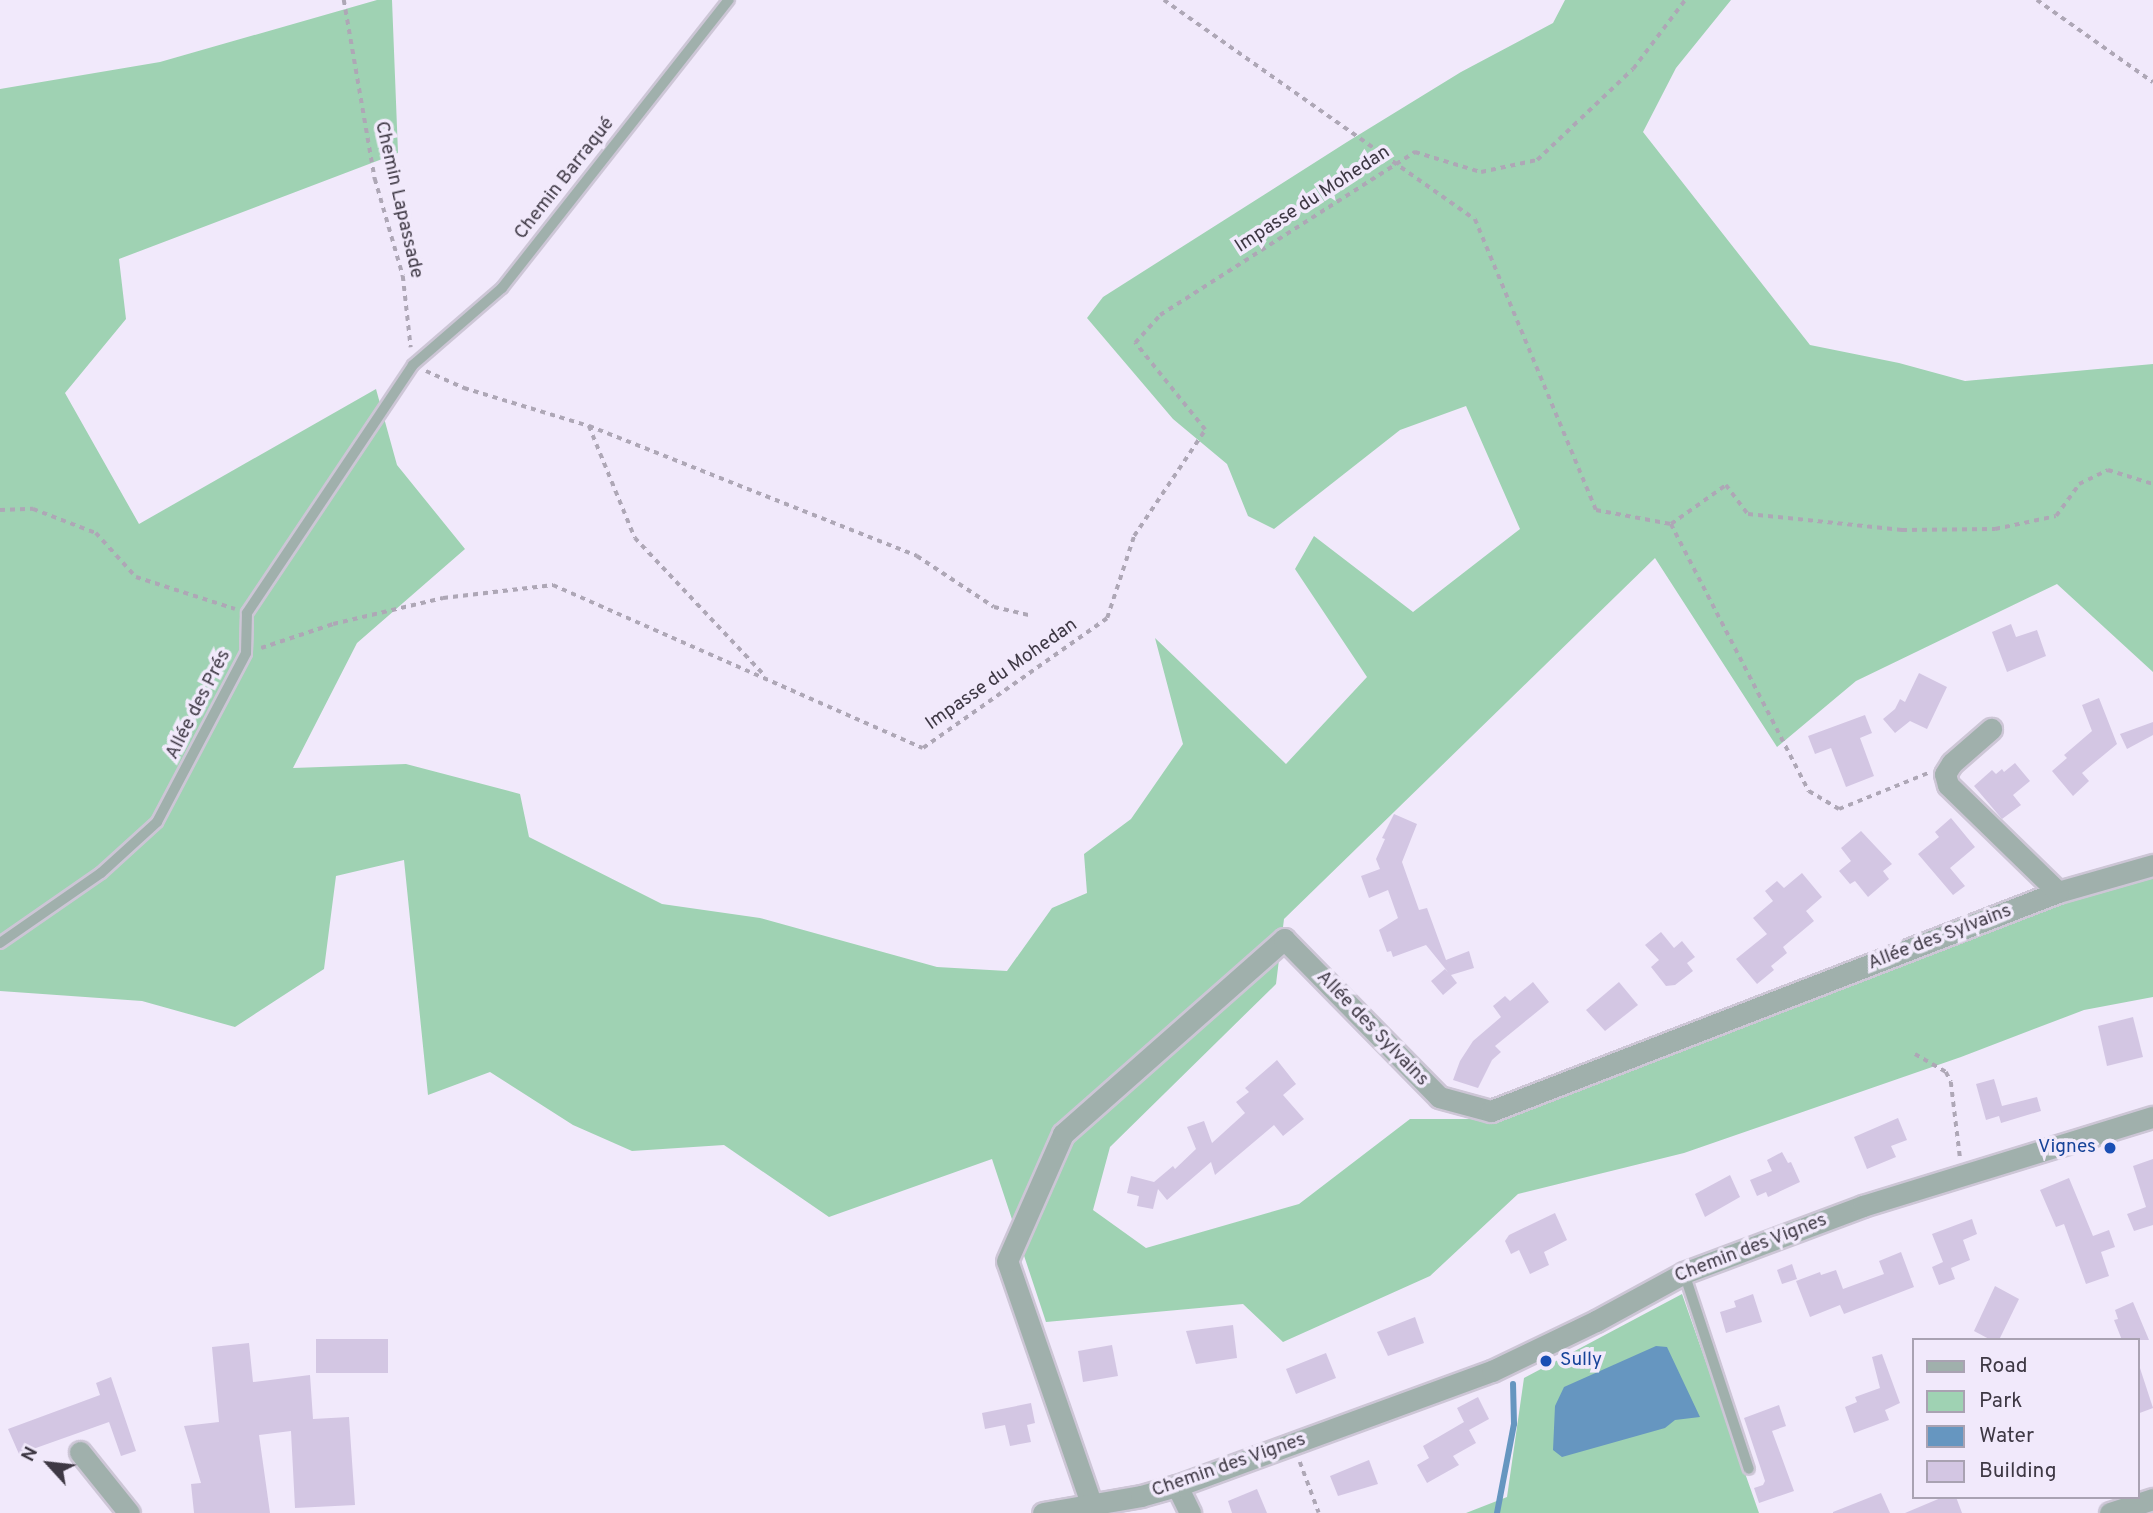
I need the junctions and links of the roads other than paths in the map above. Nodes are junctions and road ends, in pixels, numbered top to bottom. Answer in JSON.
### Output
{"nodes":[{"id":1,"x":729,"y":0,"type":"edge"},
{"id":2,"x":247,"y":612,"type":"joint"},
{"id":3,"x":1991,"y":729,"type":"dead end"},
{"id":4,"x":2153,"y":864,"type":"edge"},
{"id":5,"x":2058,"y":892,"type":"junction"},
{"id":6,"x":0,"y":943,"type":"edge"},
{"id":7,"x":2153,"y":1117,"type":"edge"},
{"id":8,"x":1684,"y":1273,"type":"junction"},
{"id":9,"x":80,"y":1452,"type":"dead end"},
{"id":10,"x":1749,"y":1469,"type":"dead end"},
{"id":11,"x":1177,"y":1486,"type":"junction"},
{"id":12,"x":2153,"y":1499,"type":"edge"},
{"id":13,"x":1092,"y":1506,"type":"junction"},
{"id":14,"x":129,"y":1513,"type":"edge"},
{"id":15,"x":1043,"y":1513,"type":"edge"},
{"id":16,"x":1190,"y":1513,"type":"edge"},
{"id":17,"x":2110,"y":1513,"type":"edge"}],
"edges":[{"from":1,"to":2,"type":"lane","name":"Chemin Barraqué"},
{"from":2,"to":6,"type":"lane","name":"Allée des Prés"},
{"from":3,"to":5,"type":"street"},
{"from":4,"to":5,"type":"street"},
{"from":5,"to":13,"type":"street","name":"Allée des Sylvains"},
{"from":7,"to":8,"type":"street","name":"Chemin des Vignes"},
{"from":8,"to":10,"type":"lane"},
{"from":8,"to":11,"type":"street","name":"Chemin des Vignes"},
{"from":9,"to":14,"type":"street"},
{"from":11,"to":13,"type":"street","name":"Chemin des Vignes"},
{"from":11,"to":16,"type":"street"},
{"from":12,"to":17,"type":"street"},
{"from":13,"to":15,"type":"street","name":"Chemin des Vignes"}]}
